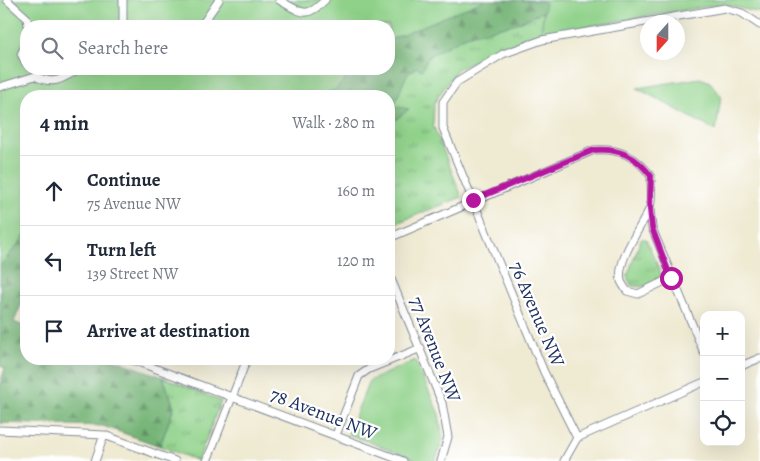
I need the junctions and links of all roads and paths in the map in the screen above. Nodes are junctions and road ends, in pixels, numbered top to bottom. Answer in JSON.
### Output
{"nodes":[{"id":1,"x":7,"y":0,"type":"edge"},
{"id":2,"x":124,"y":0,"type":"edge"},
{"id":3,"x":219,"y":0,"type":"edge"},
{"id":4,"x":279,"y":0,"type":"edge"},
{"id":5,"x":284,"y":0,"type":"edge"},
{"id":6,"x":294,"y":0,"type":"edge"},
{"id":7,"x":325,"y":0,"type":"edge"},
{"id":8,"x":27,"y":20,"type":"edge"},
{"id":9,"x":123,"y":20,"type":"edge"},
{"id":10,"x":206,"y":20,"type":"edge"},
{"id":11,"x":760,"y":25,"type":"edge"},
{"id":12,"x":66,"y":75,"type":"edge"},
{"id":13,"x":35,"y":76,"type":"joint"},
{"id":14,"x":0,"y":87,"type":"edge"},
{"id":15,"x":473,"y":200,"type":"junction"},
{"id":16,"x":650,"y":209,"type":"junction"},
{"id":17,"x":395,"y":235,"type":"edge"},
{"id":18,"x":671,"y":278,"type":"junction"},
{"id":19,"x":395,"y":288,"type":"edge"},
{"id":20,"x":700,"y":344,"type":"edge"},
{"id":21,"x":421,"y":348,"type":"junction"},
{"id":22,"x":395,"y":358,"type":"edge"},
{"id":23,"x":760,"y":358,"type":"edge"},
{"id":24,"x":745,"y":364,"type":"edge"},
{"id":25,"x":149,"y":365,"type":"edge"},
{"id":26,"x":245,"y":365,"type":"edge"},
{"id":27,"x":379,"y":365,"type":"edge"},
{"id":28,"x":700,"y":384,"type":"edge"},
{"id":29,"x":233,"y":396,"type":"junction"},
{"id":30,"x":0,"y":430,"type":"edge"},
{"id":31,"x":104,"y":435,"type":"junction"},
{"id":32,"x":336,"y":435,"type":"junction"},
{"id":33,"x":576,"y":438,"type":"junction"},
{"id":34,"x":95,"y":461,"type":"edge"},
{"id":35,"x":175,"y":461,"type":"edge"},
{"id":36,"x":208,"y":461,"type":"edge"},
{"id":37,"x":403,"y":461,"type":"edge"},
{"id":38,"x":441,"y":461,"type":"edge"},
{"id":39,"x":564,"y":461,"type":"edge"}],
"edges":[{"from":1,"to":8,"type":"street"},
{"from":2,"to":9,"type":"street"},
{"from":3,"to":10,"type":"street"},
{"from":4,"to":7,"type":"street"},
{"from":5,"to":6,"type":"street"},
{"from":11,"to":15,"type":"street","name":"76 Avenue NW"},
{"from":12,"to":13,"type":"street"},
{"from":13,"to":14,"type":"street"},
{"from":15,"to":16,"type":"street"},
{"from":15,"to":17,"type":"street"},
{"from":15,"to":33,"type":"street","name":"76 Avenue NW"},
{"from":16,"to":18,"type":"street"},
{"from":16,"to":18,"type":"street"},
{"from":18,"to":20,"type":"street"},
{"from":19,"to":21,"type":"street","name":"77 Avenue NW"},
{"from":21,"to":22,"type":"street"},
{"from":21,"to":38,"type":"street","name":"77 Avenue NW"},
{"from":23,"to":24,"type":"street"},
{"from":25,"to":29,"type":"street","name":"78 Avenue NW"},
{"from":26,"to":29,"type":"street"},
{"from":27,"to":32,"type":"street"},
{"from":28,"to":33,"type":"street"},
{"from":29,"to":32,"type":"street","name":"78 Avenue NW"},
{"from":29,"to":36,"type":"street"},
{"from":30,"to":31,"type":"street"},
{"from":31,"to":34,"type":"street"},
{"from":31,"to":35,"type":"street"},
{"from":32,"to":37,"type":"street","name":"78 Avenue NW"},
{"from":33,"to":39,"type":"street"}]}
